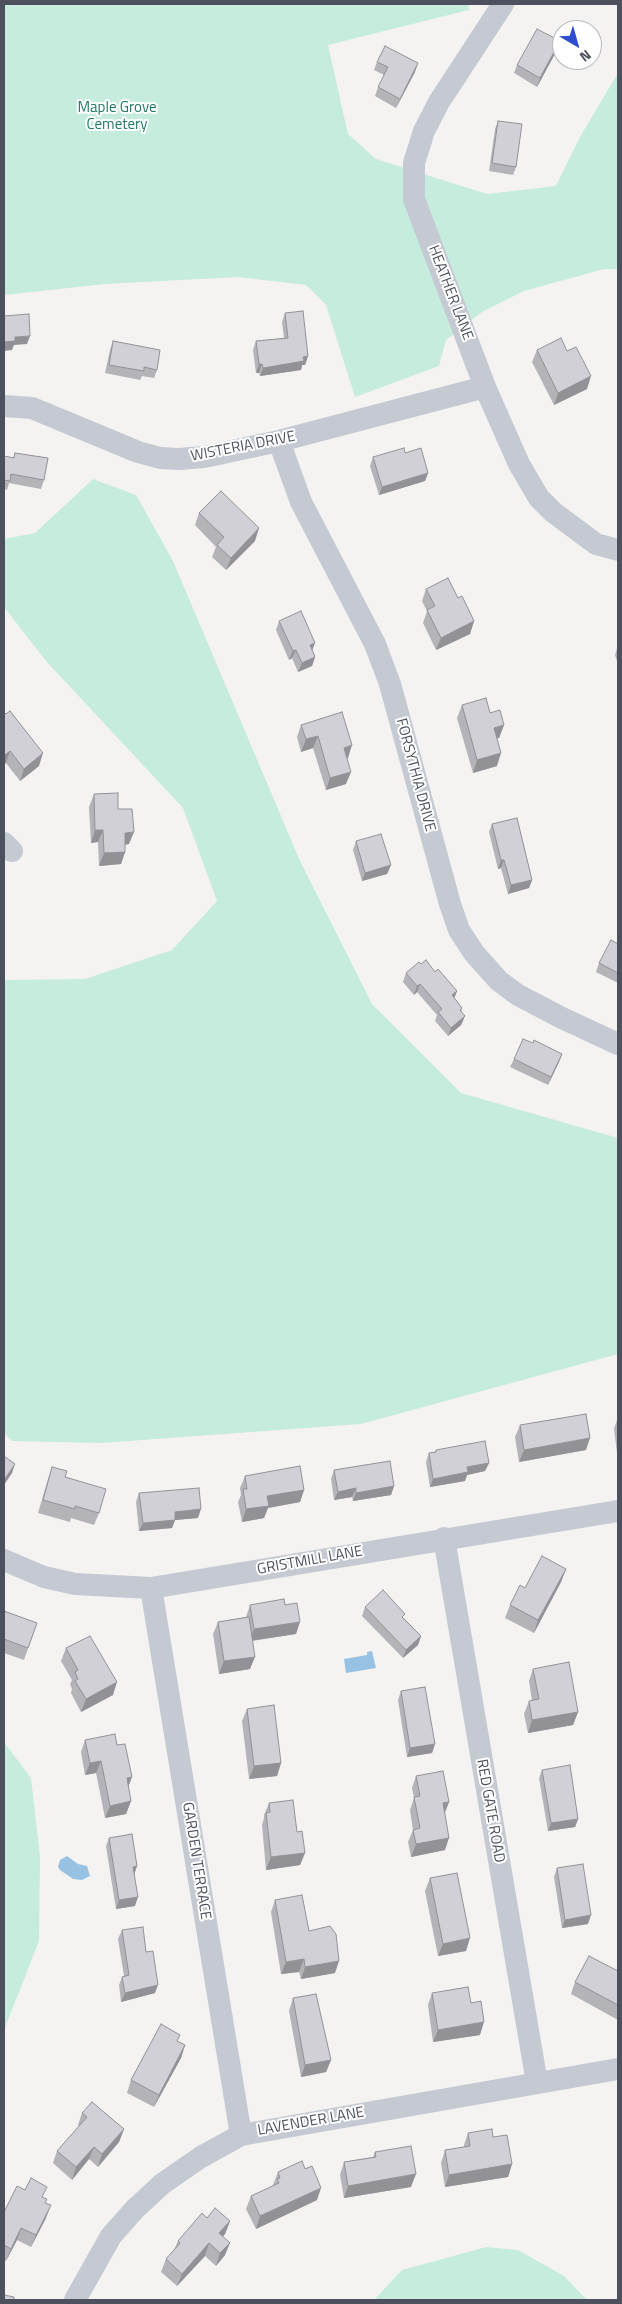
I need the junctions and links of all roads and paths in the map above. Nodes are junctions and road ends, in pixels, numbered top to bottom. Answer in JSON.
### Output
{"nodes":[{"id":1,"x":503,"y":4,"type":"edge"},
{"id":2,"x":485,"y":387,"type":"junction"},
{"id":3,"x":4,"y":406,"type":"edge"},
{"id":4,"x":280,"y":441,"type":"junction"},
{"id":5,"x":618,"y":550,"type":"edge"},
{"id":6,"x":618,"y":1044,"type":"edge"},
{"id":7,"x":618,"y":1511,"type":"edge"},
{"id":8,"x":444,"y":1538,"type":"junction"},
{"id":9,"x":4,"y":1560,"type":"edge"},
{"id":10,"x":151,"y":1588,"type":"junction"},
{"id":11,"x":618,"y":2069,"type":"edge"},
{"id":12,"x":537,"y":2083,"type":"junction"},
{"id":13,"x":241,"y":2134,"type":"junction"},
{"id":14,"x":75,"y":2300,"type":"edge"}],
"edges":[{"from":1,"to":2,"type":"street","name":"HEATHER LANE"},
{"from":2,"to":4,"type":"street","name":"WISTERIA DRIVE"},
{"from":2,"to":5,"type":"street","name":"HEATHER LANE"},
{"from":3,"to":4,"type":"street","name":"WISTERIA DRIVE"},
{"from":4,"to":6,"type":"street","name":"FORSYTHIA DRIVE"},
{"from":7,"to":8,"type":"street","name":"GRISTMILL LANE"},
{"from":8,"to":10,"type":"street","name":"GRISTMILL LANE"},
{"from":8,"to":12,"type":"street","name":"RED GATE ROAD"},
{"from":9,"to":10,"type":"street","name":"GRISTMILL LANE"},
{"from":10,"to":13,"type":"street","name":"GARDEN TERRACE"},
{"from":11,"to":12,"type":"street","name":"LAVENDER LANE"},
{"from":12,"to":13,"type":"street","name":"LAVENDER LANE"},
{"from":13,"to":14,"type":"street","name":"LAVENDER LANE"}]}
